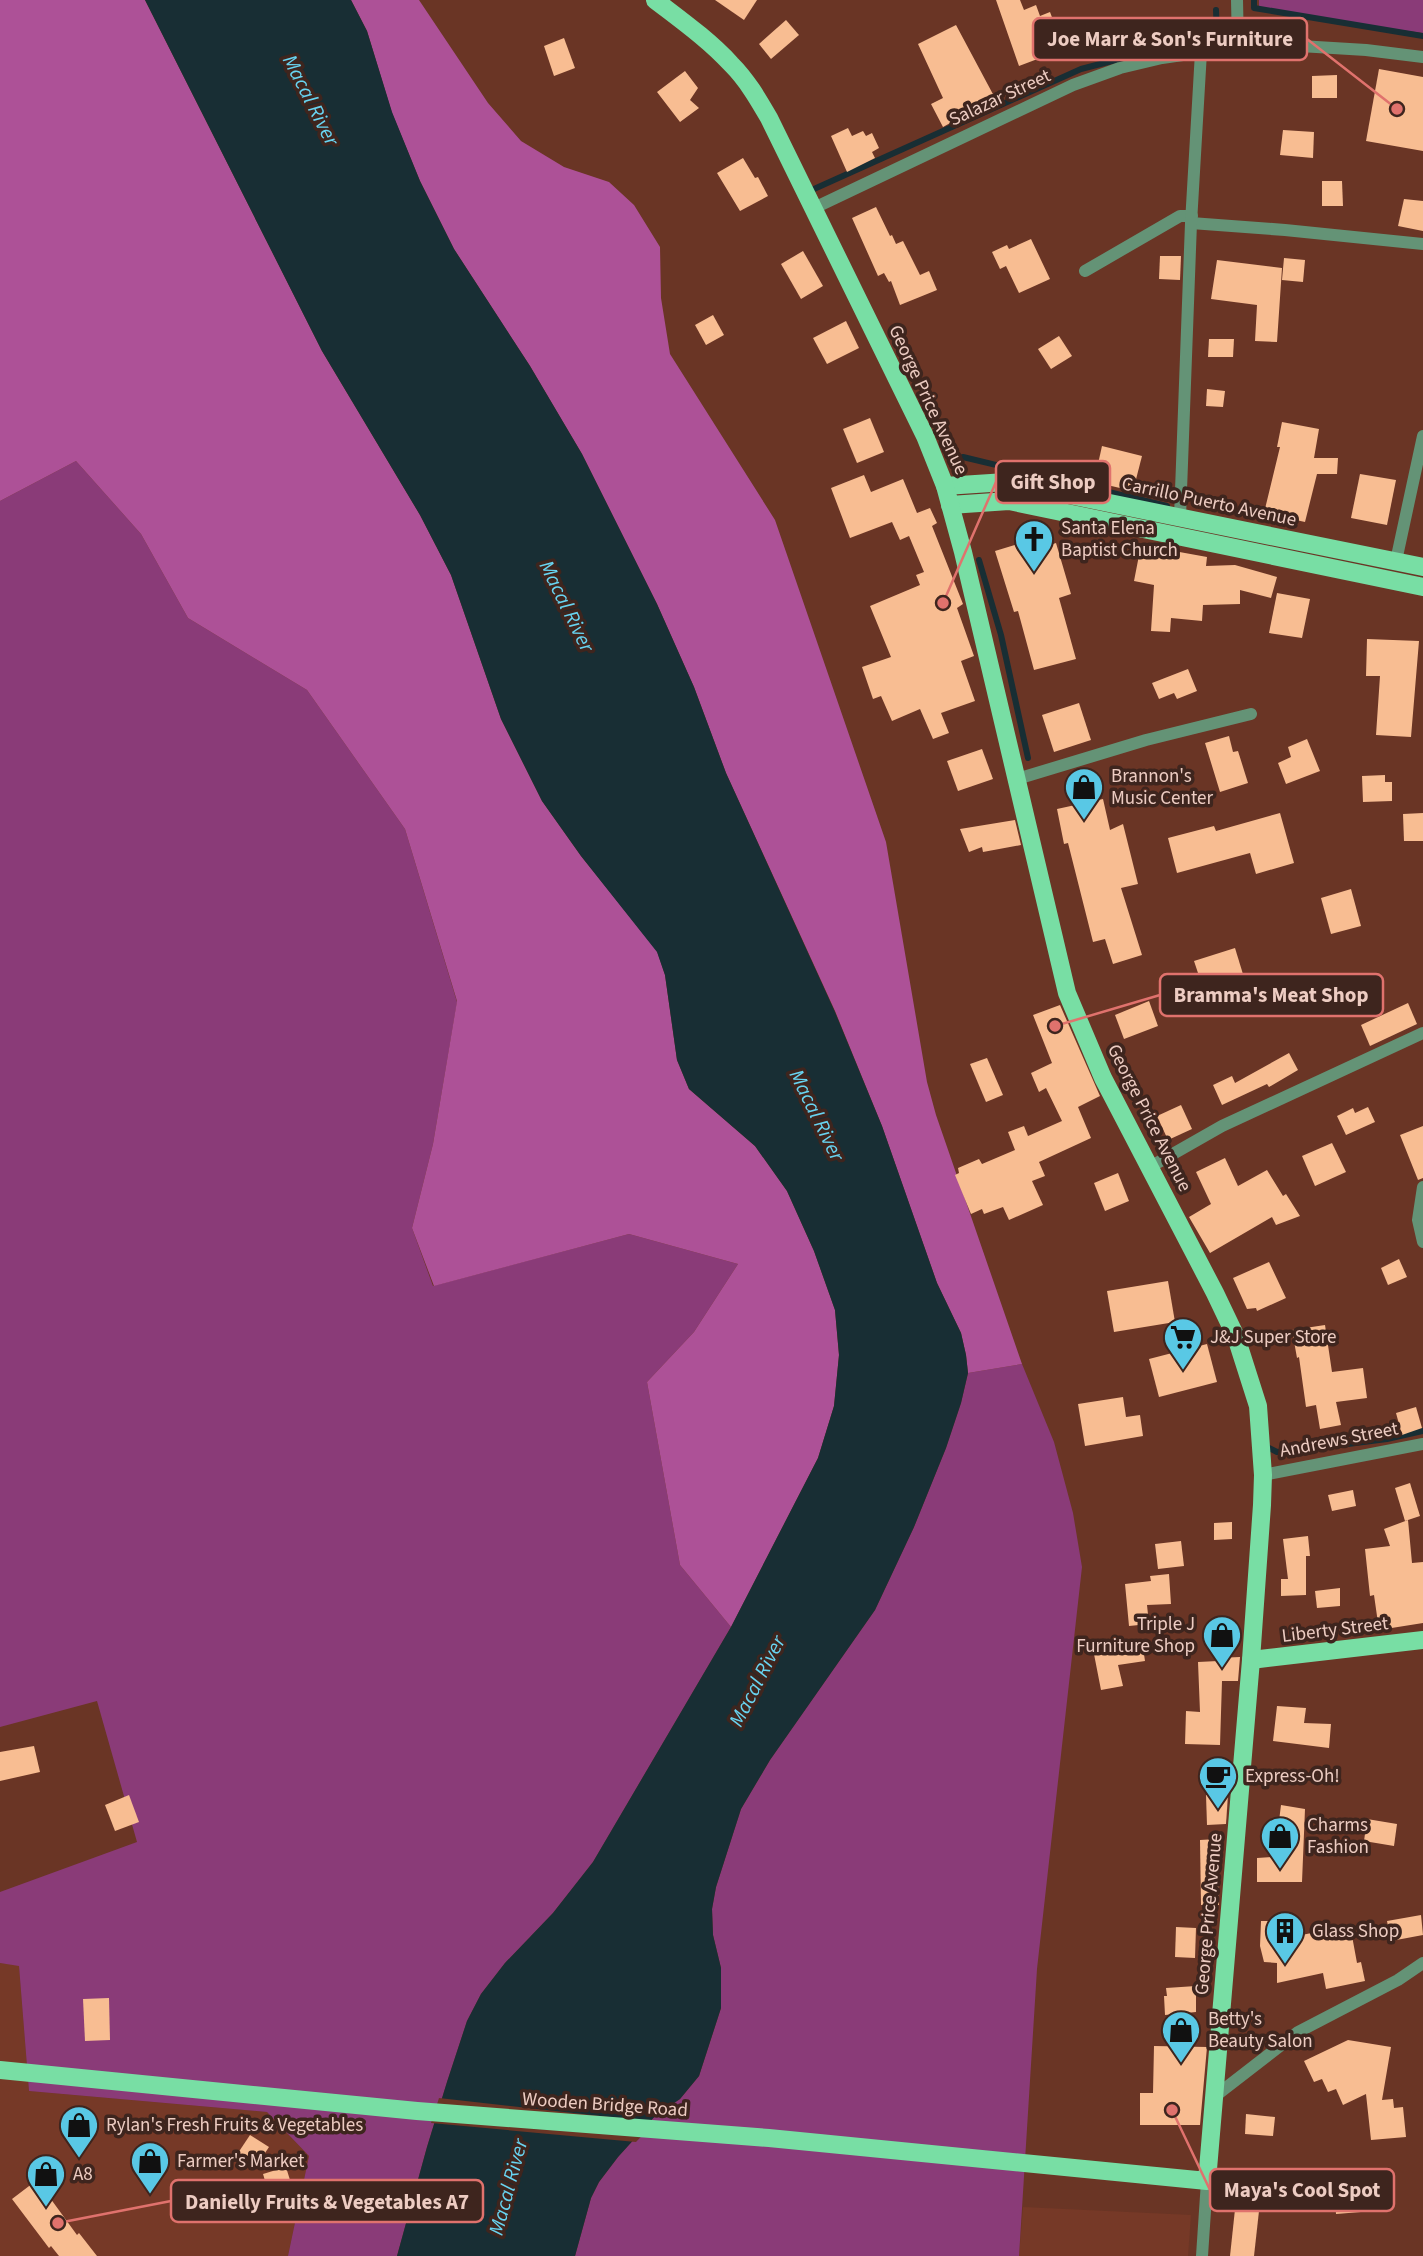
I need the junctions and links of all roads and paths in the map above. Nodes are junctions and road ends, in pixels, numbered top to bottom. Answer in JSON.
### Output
{"nodes":[{"id":1,"x":655,"y":0,"type":"edge"},
{"id":2,"x":1237,"y":0,"type":"edge"},
{"id":3,"x":1238,"y":47,"type":"junction"},
{"id":4,"x":1201,"y":52,"type":"junction"},
{"id":5,"x":1423,"y":57,"type":"edge"},
{"id":6,"x":812,"y":209,"type":"junction"},
{"id":7,"x":1192,"y":220,"type":"junction"},
{"id":8,"x":1423,"y":244,"type":"edge"},
{"id":9,"x":1085,"y":271,"type":"dead end"},
{"id":10,"x":1423,"y":436,"type":"edge"},
{"id":11,"x":945,"y":486,"type":"junction"},
{"id":12,"x":950,"y":505,"type":"junction"},
{"id":13,"x":1180,"y":517,"type":"junction"},
{"id":14,"x":1396,"y":562,"type":"junction"},
{"id":15,"x":1423,"y":567,"type":"edge"},
{"id":16,"x":1423,"y":587,"type":"edge"},
{"id":17,"x":1251,"y":714,"type":"dead end"},
{"id":18,"x":1017,"y":779,"type":"junction"},
{"id":19,"x":1423,"y":1033,"type":"edge"},
{"id":20,"x":1150,"y":1167,"type":"junction"},
{"id":21,"x":1423,"y":1187,"type":"edge"},
{"id":22,"x":1423,"y":1241,"type":"edge"},
{"id":23,"x":1423,"y":1444,"type":"edge"},
{"id":24,"x":1263,"y":1475,"type":"junction"},
{"id":25,"x":1423,"y":1640,"type":"edge"},
{"id":26,"x":1251,"y":1660,"type":"junction"},
{"id":27,"x":1423,"y":1963,"type":"edge"},
{"id":28,"x":0,"y":2070,"type":"edge"},
{"id":29,"x":1214,"y":2097,"type":"junction"},
{"id":30,"x":1207,"y":2181,"type":"junction"},
{"id":31,"x":1202,"y":2256,"type":"edge"}],
"edges":[{"from":1,"to":6,"type":"main road","name":"George Price Avenue"},
{"from":2,"to":3,"type":"street"},
{"from":3,"to":4,"type":"street","name":"Salazar Street"},
{"from":3,"to":5,"type":"street","name":"Salazar Street"},
{"from":4,"to":6,"type":"street","name":"Salazar Street"},
{"from":4,"to":7,"type":"street"},
{"from":6,"to":11,"type":"main road","name":"George Price Avenue"},
{"from":7,"to":8,"type":"street"},
{"from":7,"to":9,"type":"street"},
{"from":7,"to":13,"type":"street"},
{"from":10,"to":14,"type":"street"},
{"from":11,"to":12,"type":"main road","name":"George Price Avenue"},
{"from":11,"to":13,"type":"main road","name":"Carrillo Puerto Avenue"},
{"from":12,"to":16,"type":"main road","name":"Carrillo Puerto Avenue"},
{"from":12,"to":18,"type":"main road","name":"George Price Avenue"},
{"from":13,"to":14,"type":"main road","name":"Carrillo Puerto Avenue"},
{"from":14,"to":15,"type":"main road","name":"Carrillo Puerto Avenue"},
{"from":17,"to":18,"type":"street"},
{"from":18,"to":20,"type":"main road","name":"George Price Avenue"},
{"from":19,"to":20,"type":"street"},
{"from":20,"to":24,"type":"main road","name":"George Price Avenue"},
{"from":21,"to":22,"type":"street"},
{"from":23,"to":24,"type":"street","name":"Andrews Street"},
{"from":24,"to":26,"type":"main road","name":"George Price Avenue"},
{"from":25,"to":26,"type":"main road","name":"Liberty Street"},
{"from":26,"to":29,"type":"main road","name":"George Price Avenue"},
{"from":27,"to":29,"type":"street"},
{"from":28,"to":30,"type":"main road","name":"Wooden Bridge Road"},
{"from":29,"to":30,"type":"main road","name":"George Price Avenue"},
{"from":30,"to":31,"type":"street","name":"George Price Avenue"}]}
